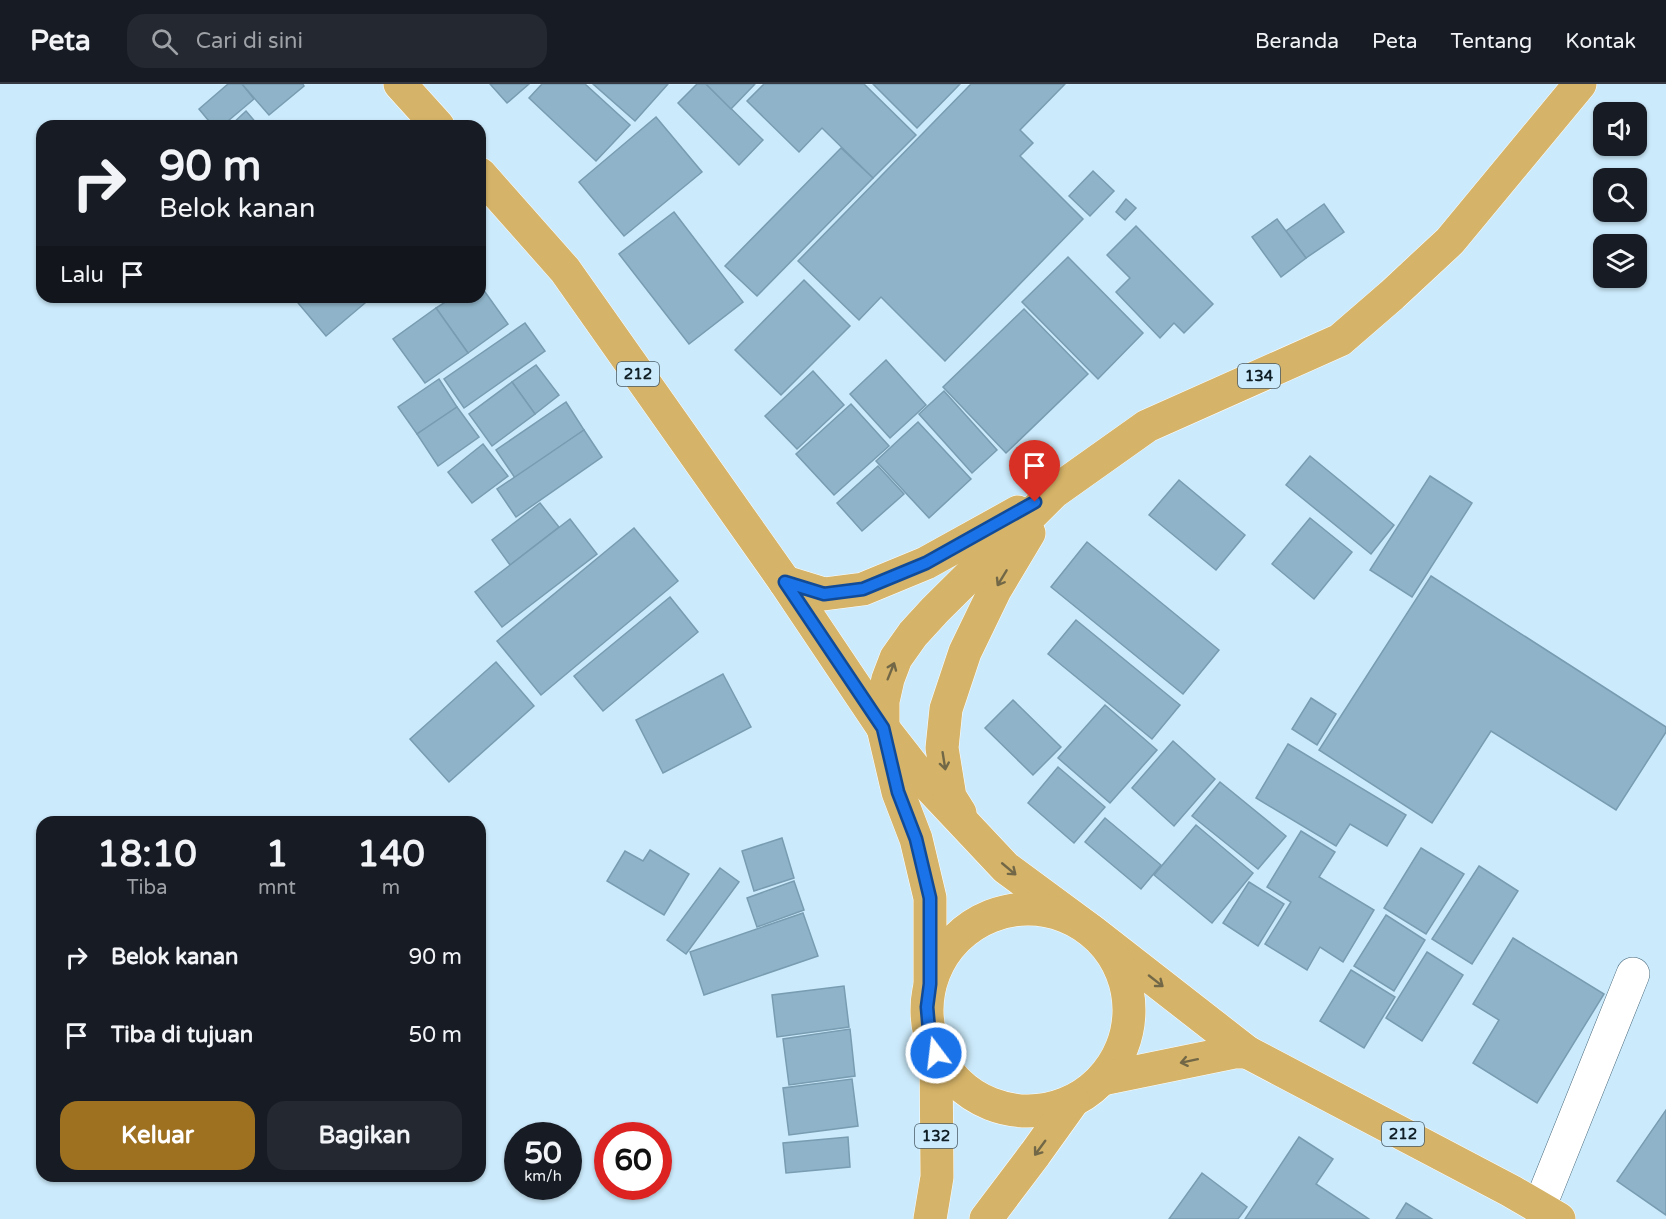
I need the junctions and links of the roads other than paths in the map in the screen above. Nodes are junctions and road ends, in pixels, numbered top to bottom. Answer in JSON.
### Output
{"nodes":[{"id":1,"x":400,"y":84,"type":"edge"},
{"id":2,"x":1580,"y":84,"type":"edge"},
{"id":3,"x":433,"y":120,"type":"edge"},
{"id":4,"x":486,"y":181,"type":"edge"},
{"id":5,"x":1054,"y":492,"type":"junction"},
{"id":6,"x":785,"y":582,"type":"junction"},
{"id":7,"x":883,"y":728,"type":"junction"},
{"id":8,"x":968,"y":827,"type":"junction"},
{"id":9,"x":1093,"y":932,"type":"junction"},
{"id":10,"x":1633,"y":974,"type":"dead end"},
{"id":11,"x":930,"y":984,"type":"junction"},
{"id":12,"x":1247,"y":1052,"type":"junction"},
{"id":13,"x":936,"y":1053,"type":"junction"},
{"id":14,"x":1102,"y":1079,"type":"junction"},
{"id":15,"x":1073,"y":1101,"type":"junction"},
{"id":16,"x":1549,"y":1214,"type":"edge"},
{"id":17,"x":930,"y":1219,"type":"edge"},
{"id":18,"x":986,"y":1219,"type":"edge"}],
"edges":[{"from":1,"to":3,"type":"main road"},
{"from":2,"to":5,"type":"main road","number":"134"},
{"from":4,"to":6,"type":"main road","number":"212"},
{"from":5,"to":6,"type":"main road","number":"134"},
{"from":7,"to":5,"type":"main road","number":"134","one_way":true},
{"from":5,"to":8,"type":"main road","number":"134","one_way":true},
{"from":6,"to":7,"type":"main road","number":"212"},
{"from":7,"to":8,"type":"main road","number":"212"},
{"from":7,"to":11,"type":"main road","number":"212"},
{"from":8,"to":9,"type":"main road","number":"212","one_way":true},
{"from":9,"to":11,"type":"main road","number":"212"},
{"from":9,"to":12,"type":"main road","number":"212","one_way":true},
{"from":9,"to":14,"type":"main road","number":"212"},
{"from":10,"to":16,"type":"lane"},
{"from":11,"to":13,"type":"main road","number":"212"},
{"from":12,"to":14,"type":"main road","number":"212","one_way":true},
{"from":12,"to":16,"type":"main road","number":"212"},
{"from":13,"to":15,"type":"main road","number":"212"},
{"from":13,"to":17,"type":"main road","number":"132"},
{"from":14,"to":15,"type":"main road","number":"212"},
{"from":15,"to":18,"type":"main road","one_way":true}]}
